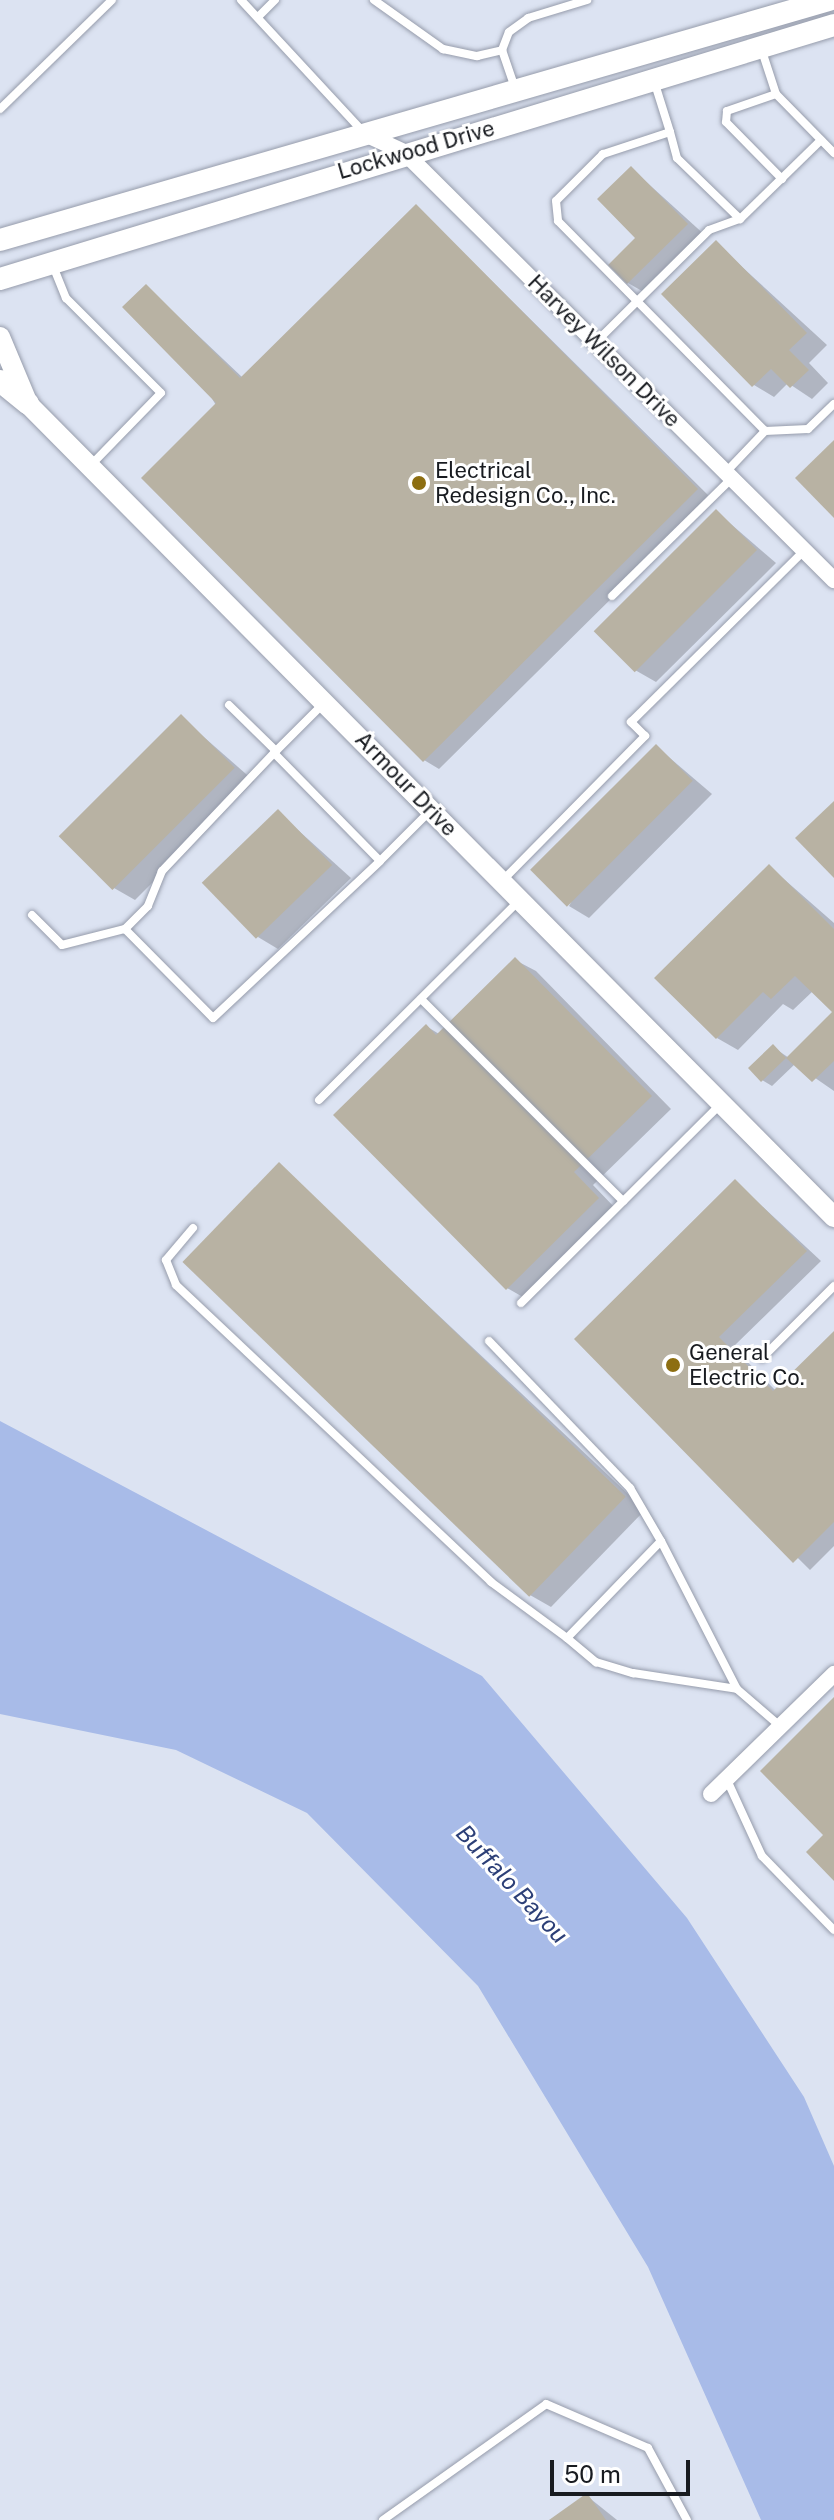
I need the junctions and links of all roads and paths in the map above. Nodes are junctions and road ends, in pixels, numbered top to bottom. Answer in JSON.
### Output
{"nodes":[{"id":1,"x":112,"y":0,"type":"edge"},
{"id":2,"x":241,"y":0,"type":"edge"},
{"id":3,"x":275,"y":0,"type":"edge"},
{"id":4,"x":374,"y":0,"type":"edge"},
{"id":5,"x":587,"y":0,"type":"edge"},
{"id":6,"x":829,"y":0,"type":"edge"},
{"id":7,"x":258,"y":17,"type":"junction"},
{"id":8,"x":834,"y":25,"type":"edge"},
{"id":9,"x":761,"y":47,"type":"junction"},
{"id":10,"x":502,"y":50,"type":"junction"},
{"id":11,"x":647,"y":54,"type":"junction"},
{"id":12,"x":655,"y":84,"type":"junction"},
{"id":13,"x":517,"y":92,"type":"junction"},
{"id":14,"x":776,"y":94,"type":"junction"},
{"id":15,"x":0,"y":109,"type":"edge"},
{"id":16,"x":670,"y":132,"type":"junction"},
{"id":17,"x":365,"y":134,"type":"junction"},
{"id":18,"x":821,"y":140,"type":"junction"},
{"id":19,"x":404,"y":152,"type":"junction"},
{"id":20,"x":834,"y":153,"type":"edge"},
{"id":21,"x":782,"y":179,"type":"junction"},
{"id":22,"x":740,"y":219,"type":"junction"},
{"id":23,"x":0,"y":240,"type":"edge"},
{"id":24,"x":53,"y":266,"type":"junction"},
{"id":25,"x":0,"y":279,"type":"edge"},
{"id":26,"x":637,"y":302,"type":"junction"},
{"id":27,"x":0,"y":337,"type":"edge"},
{"id":28,"x":596,"y":342,"type":"junction"},
{"id":29,"x":0,"y":381,"type":"edge"},
{"id":30,"x":28,"y":404,"type":"junction"},
{"id":31,"x":834,"y":404,"type":"edge"},
{"id":32,"x":765,"y":431,"type":"junction"},
{"id":33,"x":92,"y":464,"type":"junction"},
{"id":34,"x":729,"y":475,"type":"junction"},
{"id":35,"x":804,"y":551,"type":"junction"},
{"id":36,"x":834,"y":580,"type":"edge"},
{"id":37,"x":612,"y":596,"type":"dead end"},
{"id":38,"x":326,"y":702,"type":"junction"},
{"id":39,"x":229,"y":705,"type":"dead end"},
{"id":40,"x":275,"y":752,"type":"junction"},
{"id":41,"x":432,"y":810,"type":"junction"},
{"id":42,"x":380,"y":861,"type":"junction"},
{"id":43,"x":502,"y":881,"type":"junction"},
{"id":44,"x":521,"y":900,"type":"junction"},
{"id":45,"x":32,"y":915,"type":"dead end"},
{"id":46,"x":125,"y":929,"type":"junction"},
{"id":47,"x":421,"y":999,"type":"junction"},
{"id":48,"x":319,"y":1100,"type":"dead end"},
{"id":49,"x":722,"y":1103,"type":"junction"},
{"id":50,"x":623,"y":1201,"type":"junction"},
{"id":51,"x":834,"y":1217,"type":"edge"},
{"id":52,"x":193,"y":1228,"type":"dead end"},
{"id":53,"x":834,"y":1286,"type":"edge"},
{"id":54,"x":521,"y":1303,"type":"dead end"},
{"id":55,"x":489,"y":1341,"type":"dead end"},
{"id":56,"x":762,"y":1358,"type":"dead end"},
{"id":57,"x":661,"y":1541,"type":"junction"},
{"id":58,"x":567,"y":1638,"type":"junction"},
{"id":59,"x":834,"y":1674,"type":"edge"},
{"id":60,"x":737,"y":1689,"type":"junction"},
{"id":61,"x":780,"y":1727,"type":"junction"},
{"id":62,"x":727,"y":1779,"type":"junction"},
{"id":63,"x":711,"y":1794,"type":"dead end"},
{"id":64,"x":834,"y":1930,"type":"edge"},
{"id":65,"x":383,"y":2520,"type":"edge"},
{"id":66,"x":687,"y":2520,"type":"edge"}],
"edges":[{"from":1,"to":15,"type":"lane"},
{"from":2,"to":7,"type":"lane"},
{"from":3,"to":7,"type":"lane"},
{"from":4,"to":10,"type":"lane"},
{"from":5,"to":10,"type":"lane"},
{"from":6,"to":11,"type":"main road","name":"Lockwood Drive"},
{"from":7,"to":17,"type":"lane"},
{"from":8,"to":9,"type":"main road","name":"Lockwood Drive"},
{"from":9,"to":12,"type":"main road","name":"Lockwood Drive"},
{"from":9,"to":14,"type":"lane"},
{"from":10,"to":13,"type":"lane"},
{"from":11,"to":12,"type":"main road"},
{"from":11,"to":13,"type":"main road","name":"Lockwood Drive"},
{"from":12,"to":16,"type":"lane"},
{"from":12,"to":19,"type":"main road","name":"Lockwood Drive"},
{"from":13,"to":17,"type":"main road","name":"Lockwood Drive"},
{"from":14,"to":18,"type":"lane"},
{"from":14,"to":21,"type":"lane"},
{"from":16,"to":22,"type":"lane"},
{"from":16,"to":26,"type":"lane"},
{"from":17,"to":19,"type":"street","name":"Harvey Wilson Drive"},
{"from":17,"to":23,"type":"main road","name":"Lockwood Drive"},
{"from":18,"to":20,"type":"lane"},
{"from":18,"to":21,"type":"lane"},
{"from":19,"to":24,"type":"main road","name":"Lockwood Drive"},
{"from":19,"to":28,"type":"street","name":"Harvey Wilson Drive"},
{"from":21,"to":22,"type":"lane"},
{"from":22,"to":26,"type":"lane"},
{"from":24,"to":25,"type":"main road","name":"Lockwood Drive"},
{"from":24,"to":33,"type":"lane"},
{"from":26,"to":28,"type":"lane"},
{"from":26,"to":32,"type":"lane"},
{"from":27,"to":30,"type":"street","name":"Armour Drive"},
{"from":28,"to":34,"type":"street","name":"Harvey Wilson Drive"},
{"from":29,"to":30,"type":"main road"},
{"from":30,"to":33,"type":"street","name":"Armour Drive"},
{"from":31,"to":32,"type":"lane"},
{"from":32,"to":34,"type":"lane"},
{"from":33,"to":38,"type":"street","name":"Armour Drive"},
{"from":34,"to":35,"type":"street","name":"Harvey Wilson Drive"},
{"from":34,"to":37,"type":"lane"},
{"from":35,"to":36,"type":"street","name":"Harvey Wilson Drive"},
{"from":35,"to":43,"type":"lane"},
{"from":38,"to":40,"type":"lane"},
{"from":38,"to":41,"type":"street","name":"Armour Drive"},
{"from":39,"to":40,"type":"lane"},
{"from":40,"to":42,"type":"lane"},
{"from":40,"to":46,"type":"lane"},
{"from":41,"to":42,"type":"lane"},
{"from":41,"to":43,"type":"street","name":"Armour Drive"},
{"from":42,"to":46,"type":"lane"},
{"from":43,"to":44,"type":"street","name":"Armour Drive"},
{"from":44,"to":47,"type":"lane"},
{"from":44,"to":49,"type":"street","name":"Armour Drive"},
{"from":45,"to":46,"type":"lane"},
{"from":47,"to":48,"type":"lane"},
{"from":47,"to":50,"type":"lane"},
{"from":49,"to":50,"type":"lane"},
{"from":49,"to":51,"type":"street","name":"Armour Drive"},
{"from":50,"to":54,"type":"lane"},
{"from":52,"to":58,"type":"lane"},
{"from":53,"to":56,"type":"lane"},
{"from":55,"to":57,"type":"lane"},
{"from":57,"to":58,"type":"lane"},
{"from":57,"to":60,"type":"lane"},
{"from":58,"to":60,"type":"lane"},
{"from":59,"to":61,"type":"street"},
{"from":60,"to":61,"type":"lane"},
{"from":61,"to":62,"type":"street"},
{"from":62,"to":63,"type":"street"},
{"from":62,"to":64,"type":"lane"},
{"from":65,"to":66,"type":"lane"}]}
